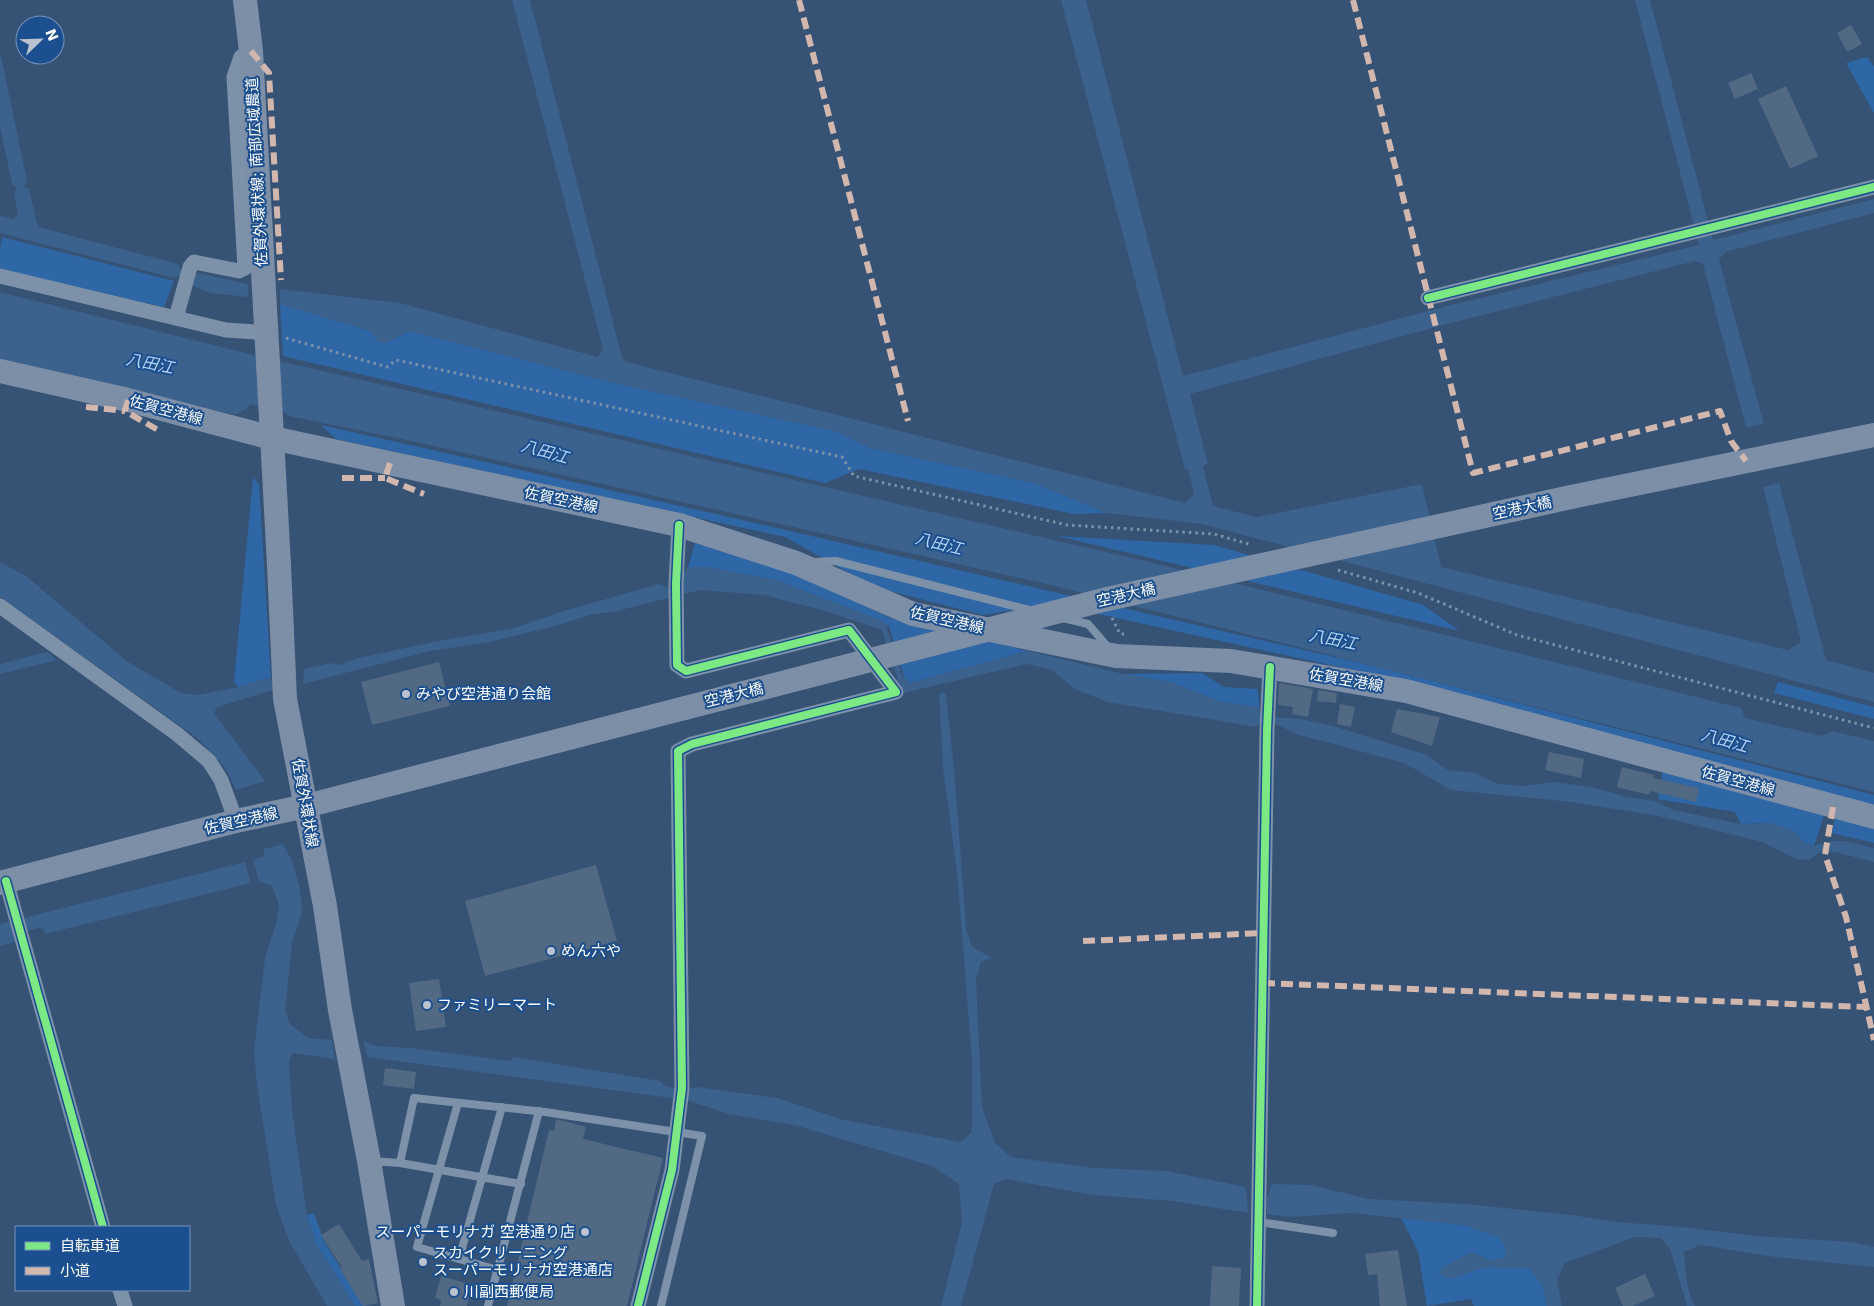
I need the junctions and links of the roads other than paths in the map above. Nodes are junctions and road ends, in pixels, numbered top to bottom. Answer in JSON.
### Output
{"nodes":[{"id":1,"x":245,"y":0,"type":"edge"},
{"id":2,"x":251,"y":51,"type":"junction"},
{"id":3,"x":1874,"y":187,"type":"edge"},
{"id":4,"x":0,"y":276,"type":"edge"},
{"id":5,"x":1428,"y":298,"type":"dead end"},
{"id":6,"x":176,"y":318,"type":"junction"},
{"id":7,"x":269,"y":338,"type":"junction"},
{"id":8,"x":0,"y":371,"type":"edge"},
{"id":9,"x":271,"y":429,"type":"junction"},
{"id":10,"x":1874,"y":435,"type":"edge"},
{"id":11,"x":679,"y":525,"type":"junction"},
{"id":12,"x":796,"y":563,"type":"junction"},
{"id":13,"x":0,"y":606,"type":"edge"},
{"id":14,"x":1116,"y":656,"type":"junction"},
{"id":15,"x":1270,"y":666,"type":"junction"},
{"id":16,"x":684,"y":708,"type":"joint"},
{"id":17,"x":306,"y":806,"type":"junction"},
{"id":18,"x":1874,"y":818,"type":"edge"},
{"id":19,"x":236,"y":822,"type":"junction"},
{"id":20,"x":3,"y":882,"type":"edge"},
{"id":21,"x":458,"y":1102,"type":"junction"},
{"id":22,"x":502,"y":1107,"type":"junction"},
{"id":23,"x":539,"y":1111,"type":"junction"},
{"id":24,"x":677,"y":1132,"type":"junction"},
{"id":25,"x":400,"y":1163,"type":"junction"},
{"id":26,"x":438,"y":1170,"type":"junction"},
{"id":27,"x":371,"y":1172,"type":"junction"},
{"id":28,"x":483,"y":1177,"type":"junction"},
{"id":29,"x":521,"y":1184,"type":"junction"},
{"id":30,"x":1259,"y":1222,"type":"junction"},
{"id":31,"x":103,"y":1226,"type":"edge"},
{"id":32,"x":1333,"y":1233,"type":"dead end"},
{"id":33,"x":459,"y":1259,"type":"junction"},
{"id":34,"x":498,"y":1270,"type":"junction"},
{"id":35,"x":120,"y":1291,"type":"edge"},
{"id":36,"x":125,"y":1306,"type":"edge"},
{"id":37,"x":393,"y":1306,"type":"edge"},
{"id":38,"x":488,"y":1306,"type":"edge"},
{"id":39,"x":638,"y":1306,"type":"edge"},
{"id":40,"x":661,"y":1306,"type":"edge"},
{"id":41,"x":1257,"y":1306,"type":"edge"}],
"edges":[{"from":1,"to":2,"type":"main road","name":"佐賀外環状線; 南部広域農道"},
{"from":2,"to":6,"type":"street"},
{"from":2,"to":7,"type":"main road","name":"佐賀外環状線; 南部広域農道"},
{"from":3,"to":5,"type":"street"},
{"from":4,"to":6,"type":"street"},
{"from":6,"to":7,"type":"street"},
{"from":7,"to":9,"type":"main road","name":"佐賀外環状線; 南部広域農道"},
{"from":8,"to":9,"type":"main road","name":"佐賀空港線"},
{"from":9,"to":11,"type":"main road","name":"佐賀空港線"},
{"from":9,"to":17,"type":"main road","name":"佐賀外環状線"},
{"from":10,"to":16,"type":"main road","name":"空港大橋","bridge":true},
{"from":11,"to":12,"type":"main road","name":"佐賀空港線"},
{"from":11,"to":24,"type":"street"},
{"from":12,"to":14,"type":"main road","name":"佐賀空港線"},
{"from":12,"to":14,"type":"lane"},
{"from":13,"to":19,"type":"street"},
{"from":14,"to":15,"type":"main road","name":"佐賀空港線"},
{"from":15,"to":18,"type":"main road","name":"佐賀空港線"},
{"from":15,"to":30,"type":"street"},
{"from":16,"to":17,"type":"main road","name":"佐賀空港線"},
{"from":17,"to":19,"type":"main road","name":"佐賀空港線"},
{"from":17,"to":27,"type":"main road","name":"佐賀外環状線"},
{"from":19,"to":20,"type":"main road","name":"佐賀空港線"},
{"from":20,"to":31,"type":"street"},
{"from":21,"to":22,"type":"lane"},
{"from":21,"to":25,"type":"lane"},
{"from":21,"to":26,"type":"lane"},
{"from":22,"to":23,"type":"lane"},
{"from":22,"to":28,"type":"lane"},
{"from":23,"to":24,"type":"lane"},
{"from":23,"to":29,"type":"lane"},
{"from":24,"to":39,"type":"street"},
{"from":24,"to":40,"type":"lane"},
{"from":25,"to":26,"type":"lane"},
{"from":25,"to":27,"type":"lane"},
{"from":26,"to":28,"type":"lane"},
{"from":26,"to":33,"type":"lane"},
{"from":27,"to":37,"type":"main road"},
{"from":28,"to":29,"type":"lane"},
{"from":28,"to":33,"type":"lane"},
{"from":29,"to":34,"type":"lane"},
{"from":30,"to":32,"type":"lane"},
{"from":30,"to":41,"type":"street"},
{"from":33,"to":34,"type":"lane"},
{"from":34,"to":38,"type":"lane"},
{"from":35,"to":36,"type":"street"}]}
